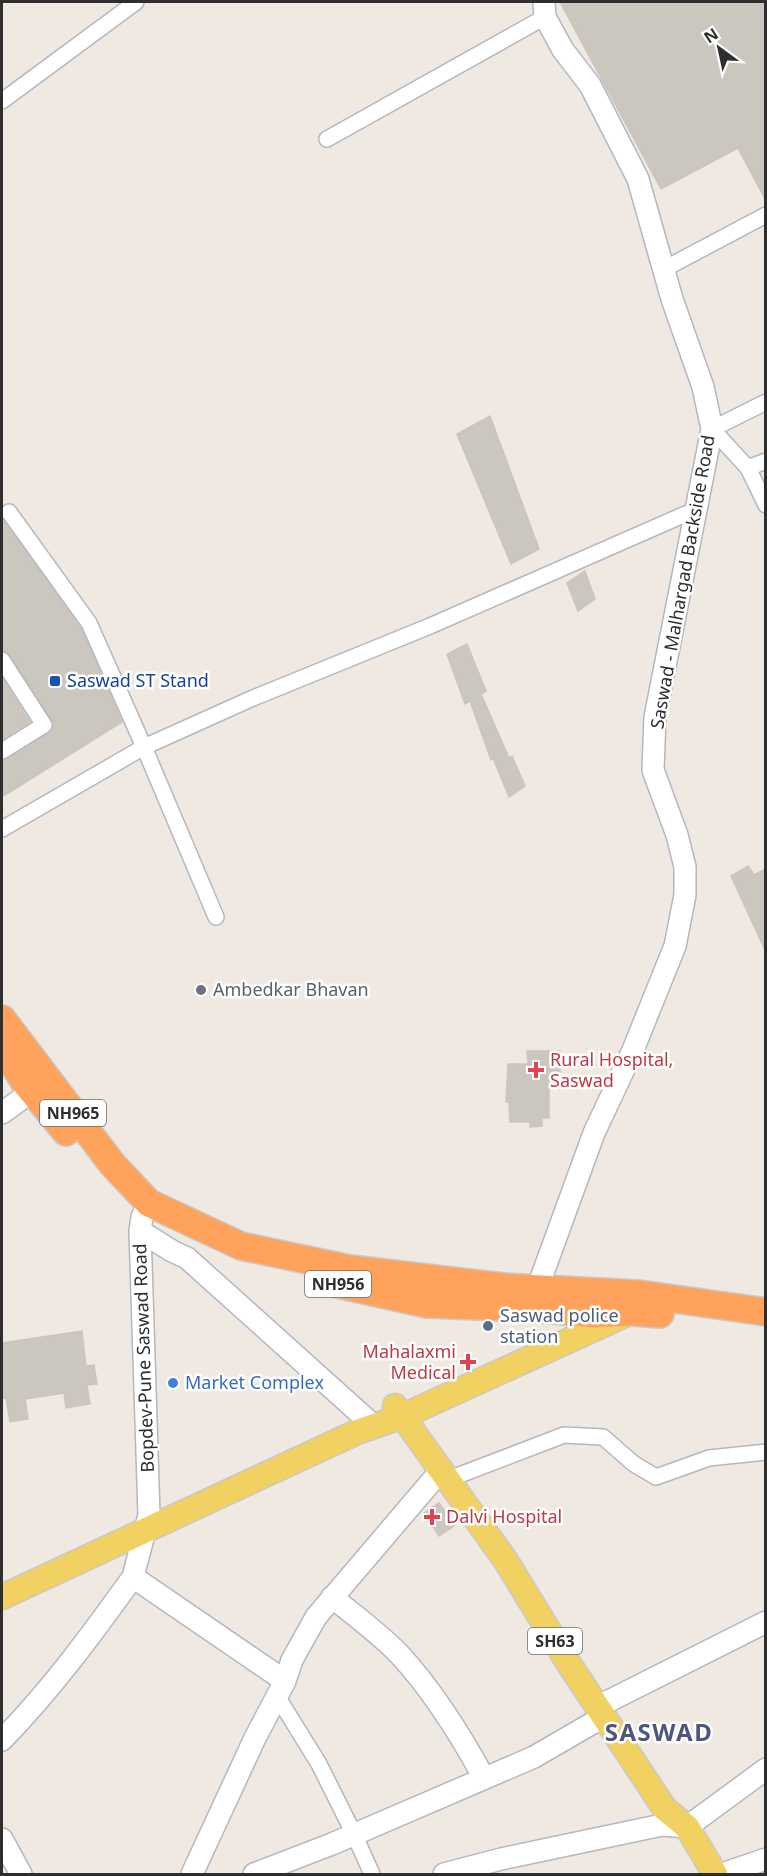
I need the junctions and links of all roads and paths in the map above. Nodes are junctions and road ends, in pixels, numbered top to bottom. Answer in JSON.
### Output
{"nodes":[{"id":1,"x":136,"y":2,"type":"edge"},
{"id":2,"x":545,"y":9,"type":"edge"},
{"id":3,"x":2,"y":101,"type":"edge"},
{"id":4,"x":327,"y":139,"type":"dead end"},
{"id":5,"x":765,"y":215,"type":"edge"},
{"id":6,"x":664,"y":269,"type":"junction"},
{"id":7,"x":765,"y":402,"type":"edge"},
{"id":8,"x":712,"y":429,"type":"junction"},
{"id":9,"x":765,"y":461,"type":"edge"},
{"id":10,"x":748,"y":468,"type":"junction"},
{"id":11,"x":765,"y":506,"type":"edge"},
{"id":12,"x":697,"y":509,"type":"junction"},
{"id":13,"x":9,"y":512,"type":"dead end"},
{"id":14,"x":2,"y":660,"type":"edge"},
{"id":15,"x":144,"y":747,"type":"junction"},
{"id":16,"x":2,"y":751,"type":"edge"},
{"id":17,"x":2,"y":829,"type":"edge"},
{"id":18,"x":216,"y":917,"type":"dead end"},
{"id":19,"x":2,"y":1019,"type":"edge"},
{"id":20,"x":2,"y":1046,"type":"edge"},
{"id":21,"x":36,"y":1080,"type":"junction"},
{"id":22,"x":2,"y":1096,"type":"edge"},
{"id":23,"x":2,"y":1113,"type":"edge"},
{"id":24,"x":144,"y":1217,"type":"junction"},
{"id":25,"x":241,"y":1246,"type":"joint"},
{"id":26,"x":533,"y":1298,"type":"junction"},
{"id":27,"x":643,"y":1301,"type":"junction"},
{"id":28,"x":765,"y":1312,"type":"edge"},
{"id":29,"x":595,"y":1314,"type":"junction"},
{"id":30,"x":765,"y":1329,"type":"edge"},
{"id":31,"x":399,"y":1411,"type":"junction"},
{"id":32,"x":361,"y":1424,"type":"junction"},
{"id":33,"x":765,"y":1452,"type":"edge"},
{"id":34,"x":445,"y":1474,"type":"junction"},
{"id":35,"x":148,"y":1522,"type":"junction"},
{"id":36,"x":133,"y":1577,"type":"junction"},
{"id":37,"x":2,"y":1580,"type":"edge"},
{"id":38,"x":2,"y":1597,"type":"edge"},
{"id":39,"x":332,"y":1598,"type":"junction"},
{"id":40,"x":765,"y":1622,"type":"edge"},
{"id":41,"x":281,"y":1688,"type":"junction"},
{"id":42,"x":600,"y":1712,"type":"junction"},
{"id":43,"x":2,"y":1740,"type":"edge"},
{"id":44,"x":765,"y":1770,"type":"edge"},
{"id":45,"x":484,"y":1778,"type":"junction"},
{"id":46,"x":687,"y":1827,"type":"junction"},
{"id":47,"x":354,"y":1834,"type":"junction"},
{"id":48,"x":2,"y":1839,"type":"edge"},
{"id":49,"x":765,"y":1859,"type":"edge"},
{"id":50,"x":21,"y":1875,"type":"edge"},
{"id":51,"x":192,"y":1875,"type":"edge"},
{"id":52,"x":254,"y":1875,"type":"edge"},
{"id":53,"x":372,"y":1875,"type":"edge"},
{"id":54,"x":444,"y":1875,"type":"edge"},
{"id":55,"x":715,"y":1875,"type":"edge"},
{"id":56,"x":722,"y":1875,"type":"edge"}],
"edges":[{"from":1,"to":3,"type":"street"},
{"from":2,"to":4,"type":"street"},
{"from":2,"to":6,"type":"street","name":"Saswad - Malhargad Backside Road"},
{"from":5,"to":6,"type":"street"},
{"from":6,"to":8,"type":"street","name":"Saswad - Malhargad Backside Road"},
{"from":7,"to":8,"type":"street"},
{"from":8,"to":10,"type":"street"},
{"from":8,"to":12,"type":"street","name":"Saswad - Malhargad Backside Road"},
{"from":9,"to":10,"type":"street"},
{"from":10,"to":11,"type":"street"},
{"from":12,"to":15,"type":"street"},
{"from":12,"to":26,"type":"street","name":"Saswad - Malhargad Backside Road"},
{"from":13,"to":15,"type":"street"},
{"from":14,"to":16,"type":"street"},
{"from":15,"to":17,"type":"street"},
{"from":15,"to":18,"type":"street"},
{"from":19,"to":21,"type":"highway","number":"NH965"},
{"from":20,"to":21,"type":"highway"},
{"from":21,"to":22,"type":"street"},
{"from":21,"to":23,"type":"street"},
{"from":21,"to":24,"type":"highway","number":"NH965"},
{"from":24,"to":25,"type":"highway","number":"NH965"},
{"from":24,"to":26,"type":"highway","number":"NH956"},
{"from":24,"to":32,"type":"street"},
{"from":24,"to":35,"type":"street","name":"Bopdev-Pune Saswad Road"},
{"from":25,"to":26,"type":"highway","number":"NH956"},
{"from":26,"to":27,"type":"highway","number":"NH956"},
{"from":26,"to":29,"type":"highway","number":"NH956"},
{"from":27,"to":28,"type":"highway","number":"NH956"},
{"from":27,"to":29,"type":"highway","number":"NH956"},
{"from":27,"to":30,"type":"highway","number":"NH956"},
{"from":27,"to":31,"type":"main road"},
{"from":29,"to":31,"type":"main road"},
{"from":31,"to":32,"type":"main road"},
{"from":31,"to":34,"type":"main road","number":"SH63"},
{"from":32,"to":35,"type":"main road"},
{"from":33,"to":34,"type":"street"},
{"from":34,"to":39,"type":"street"},
{"from":34,"to":42,"type":"main road","number":"SH63"},
{"from":35,"to":36,"type":"street","name":"Bopdev-Pune Saswad Road"},
{"from":35,"to":37,"type":"main road"},
{"from":35,"to":38,"type":"main road"},
{"from":36,"to":41,"type":"street"},
{"from":36,"to":43,"type":"street","name":"Bopdev-Pune Saswad Road"},
{"from":39,"to":41,"type":"street"},
{"from":39,"to":45,"type":"street"},
{"from":40,"to":42,"type":"street"},
{"from":41,"to":47,"type":"street"},
{"from":41,"to":51,"type":"street"},
{"from":42,"to":45,"type":"street"},
{"from":42,"to":46,"type":"main road","number":"SH63"},
{"from":44,"to":46,"type":"street"},
{"from":45,"to":47,"type":"street"},
{"from":46,"to":54,"type":"street"},
{"from":46,"to":55,"type":"main road","number":"SH63"},
{"from":47,"to":52,"type":"street"},
{"from":47,"to":53,"type":"street"},
{"from":48,"to":50,"type":"street"},
{"from":49,"to":56,"type":"street"}]}
